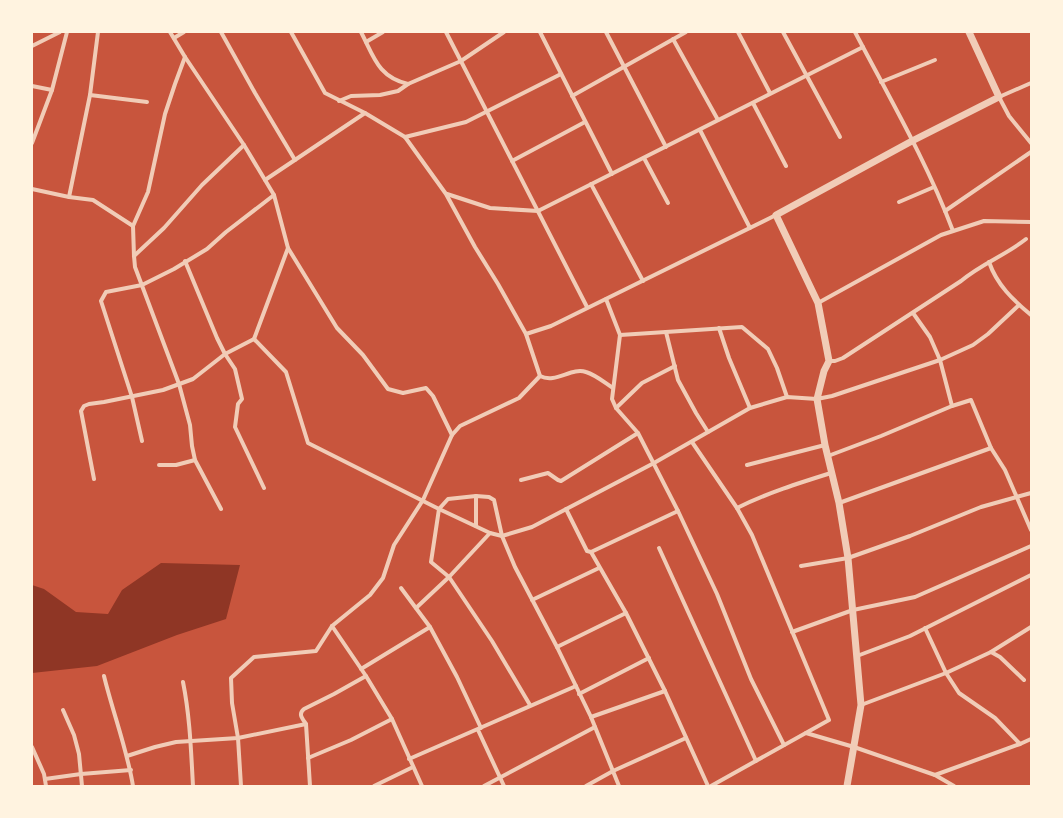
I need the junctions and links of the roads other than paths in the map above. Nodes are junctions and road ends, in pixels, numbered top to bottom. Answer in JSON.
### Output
{"nodes":[{"id":1,"x":60,"y":32,"type":"edge"},
{"id":2,"x":67,"y":32,"type":"edge"},
{"id":3,"x":98,"y":32,"type":"edge"},
{"id":4,"x":170,"y":32,"type":"edge"},
{"id":5,"x":184,"y":32,"type":"edge"},
{"id":6,"x":221,"y":32,"type":"edge"},
{"id":7,"x":291,"y":32,"type":"edge"},
{"id":8,"x":361,"y":32,"type":"edge"},
{"id":9,"x":383,"y":32,"type":"edge"},
{"id":10,"x":446,"y":32,"type":"edge"},
{"id":11,"x":504,"y":32,"type":"edge"},
{"id":12,"x":540,"y":32,"type":"edge"},
{"id":13,"x":606,"y":32,"type":"edge"},
{"id":14,"x":686,"y":32,"type":"edge"},
{"id":15,"x":738,"y":32,"type":"edge"},
{"id":16,"x":783,"y":32,"type":"edge"},
{"id":17,"x":855,"y":32,"type":"edge"},
{"id":18,"x":969,"y":32,"type":"edge"},
{"id":19,"x":174,"y":38,"type":"junction"},
{"id":20,"x":674,"y":39,"type":"junction"},
{"id":21,"x":366,"y":42,"type":"junction"},
{"id":22,"x":32,"y":46,"type":"edge"},
{"id":23,"x":863,"y":47,"type":"junction"},
{"id":24,"x":185,"y":57,"type":"junction"},
{"id":25,"x":935,"y":60,"type":"dead end"},
{"id":26,"x":461,"y":61,"type":"junction"},
{"id":27,"x":624,"y":67,"type":"junction"},
{"id":28,"x":561,"y":74,"type":"junction"},
{"id":29,"x":806,"y":75,"type":"junction"},
{"id":30,"x":881,"y":82,"type":"junction"},
{"id":31,"x":1031,"y":82,"type":"edge"},
{"id":32,"x":408,"y":84,"type":"junction"},
{"id":33,"x":32,"y":86,"type":"edge"},
{"id":34,"x":52,"y":90,"type":"junction"},
{"id":35,"x":770,"y":94,"type":"junction"},
{"id":36,"x":90,"y":95,"type":"junction"},
{"id":37,"x":572,"y":96,"type":"junction"},
{"id":38,"x":999,"y":97,"type":"junction"},
{"id":39,"x":339,"y":101,"type":"junction"},
{"id":40,"x":147,"y":102,"type":"dead end"},
{"id":41,"x":753,"y":102,"type":"junction"},
{"id":42,"x":487,"y":111,"type":"junction"},
{"id":43,"x":365,"y":113,"type":"junction"},
{"id":44,"x":718,"y":120,"type":"junction"},
{"id":45,"x":585,"y":122,"type":"junction"},
{"id":46,"x":700,"y":130,"type":"junction"},
{"id":47,"x":405,"y":137,"type":"junction"},
{"id":48,"x":840,"y":137,"type":"dead end"},
{"id":49,"x":912,"y":141,"type":"junction"},
{"id":50,"x":32,"y":143,"type":"edge"},
{"id":51,"x":1031,"y":143,"type":"edge"},
{"id":52,"x":244,"y":145,"type":"junction"},
{"id":53,"x":666,"y":147,"type":"junction"},
{"id":54,"x":1031,"y":152,"type":"edge"},
{"id":55,"x":644,"y":158,"type":"junction"},
{"id":56,"x":295,"y":160,"type":"junction"},
{"id":57,"x":512,"y":161,"type":"junction"},
{"id":58,"x":786,"y":166,"type":"dead end"},
{"id":59,"x":612,"y":174,"type":"junction"},
{"id":60,"x":265,"y":180,"type":"junction"},
{"id":61,"x":591,"y":184,"type":"junction"},
{"id":62,"x":934,"y":187,"type":"junction"},
{"id":63,"x":32,"y":189,"type":"edge"},
{"id":64,"x":446,"y":194,"type":"junction"},
{"id":65,"x":274,"y":196,"type":"junction"},
{"id":66,"x":69,"y":197,"type":"junction"},
{"id":67,"x":899,"y":202,"type":"dead end"},
{"id":68,"x":668,"y":204,"type":"dead end"},
{"id":69,"x":945,"y":211,"type":"junction"},
{"id":70,"x":538,"y":212,"type":"junction"},
{"id":71,"x":776,"y":215,"type":"junction"},
{"id":72,"x":1031,"y":222,"type":"edge"},
{"id":73,"x":134,"y":226,"type":"junction"},
{"id":74,"x":750,"y":228,"type":"junction"},
{"id":75,"x":953,"y":231,"type":"junction"},
{"id":76,"x":1026,"y":239,"type":"dead end"},
{"id":77,"x":288,"y":248,"type":"junction"},
{"id":78,"x":134,"y":256,"type":"junction"},
{"id":79,"x":185,"y":261,"type":"junction"},
{"id":80,"x":989,"y":262,"type":"junction"},
{"id":81,"x":643,"y":281,"type":"junction"},
{"id":82,"x":142,"y":284,"type":"junction"},
{"id":83,"x":606,"y":299,"type":"junction"},
{"id":84,"x":818,"y":303,"type":"junction"},
{"id":85,"x":1019,"y":305,"type":"junction"},
{"id":86,"x":587,"y":307,"type":"junction"},
{"id":87,"x":913,"y":313,"type":"junction"},
{"id":88,"x":1031,"y":315,"type":"edge"},
{"id":89,"x":719,"y":328,"type":"junction"},
{"id":90,"x":666,"y":332,"type":"junction"},
{"id":91,"x":526,"y":334,"type":"junction"},
{"id":92,"x":620,"y":335,"type":"junction"},
{"id":93,"x":254,"y":339,"type":"junction"},
{"id":94,"x":225,"y":354,"type":"junction"},
{"id":95,"x":940,"y":360,"type":"junction"},
{"id":96,"x":829,"y":362,"type":"junction"},
{"id":97,"x":674,"y":366,"type":"junction"},
{"id":98,"x":540,"y":376,"type":"junction"},
{"id":99,"x":180,"y":384,"type":"junction"},
{"id":100,"x":613,"y":388,"type":"junction"},
{"id":101,"x":132,"y":397,"type":"junction"},
{"id":102,"x":787,"y":397,"type":"junction"},
{"id":103,"x":817,"y":399,"type":"junction"},
{"id":104,"x":952,"y":406,"type":"junction"},
{"id":105,"x":616,"y":408,"type":"junction"},
{"id":106,"x":750,"y":408,"type":"junction"},
{"id":107,"x":708,"y":432,"type":"junction"},
{"id":108,"x":638,"y":433,"type":"junction"},
{"id":109,"x":452,"y":435,"type":"junction"},
{"id":110,"x":142,"y":441,"type":"dead end"},
{"id":111,"x":692,"y":442,"type":"junction"},
{"id":112,"x":824,"y":445,"type":"junction"},
{"id":113,"x":991,"y":448,"type":"junction"},
{"id":114,"x":828,"y":456,"type":"junction"},
{"id":115,"x":195,"y":460,"type":"junction"},
{"id":116,"x":654,"y":463,"type":"junction"},
{"id":117,"x":159,"y":465,"type":"dead end"},
{"id":118,"x":747,"y":465,"type":"dead end"},
{"id":119,"x":831,"y":473,"type":"junction"},
{"id":120,"x":94,"y":478,"type":"dead end"},
{"id":121,"x":521,"y":480,"type":"dead end"},
{"id":122,"x":264,"y":488,"type":"dead end"},
{"id":123,"x":1031,"y":493,"type":"edge"},
{"id":124,"x":476,"y":496,"type":"junction"},
{"id":125,"x":1016,"y":498,"type":"junction"},
{"id":126,"x":423,"y":500,"type":"junction"},
{"id":127,"x":839,"y":503,"type":"junction"},
{"id":128,"x":736,"y":508,"type":"junction"},
{"id":129,"x":221,"y":509,"type":"dead end"},
{"id":130,"x":439,"y":509,"type":"junction"},
{"id":131,"x":566,"y":509,"type":"junction"},
{"id":132,"x":678,"y":511,"type":"junction"},
{"id":133,"x":476,"y":526,"type":"junction"},
{"id":134,"x":1031,"y":530,"type":"edge"},
{"id":135,"x":490,"y":533,"type":"junction"},
{"id":136,"x":502,"y":536,"type":"junction"},
{"id":137,"x":1031,"y":546,"type":"edge"},
{"id":138,"x":659,"y":548,"type":"dead end"},
{"id":139,"x":591,"y":552,"type":"junction"},
{"id":140,"x":848,"y":558,"type":"junction"},
{"id":141,"x":801,"y":566,"type":"dead end"},
{"id":142,"x":599,"y":568,"type":"junction"},
{"id":143,"x":1031,"y":575,"type":"edge"},
{"id":144,"x":449,"y":577,"type":"junction"},
{"id":145,"x":401,"y":588,"type":"dead end"},
{"id":146,"x":532,"y":600,"type":"junction"},
{"id":147,"x":416,"y":608,"type":"junction"},
{"id":148,"x":853,"y":610,"type":"junction"},
{"id":149,"x":626,"y":613,"type":"junction"},
{"id":150,"x":332,"y":626,"type":"junction"},
{"id":151,"x":430,"y":627,"type":"junction"},
{"id":152,"x":1031,"y":627,"type":"edge"},
{"id":153,"x":925,"y":628,"type":"junction"},
{"id":154,"x":792,"y":632,"type":"junction"},
{"id":155,"x":557,"y":648,"type":"junction"},
{"id":156,"x":991,"y":652,"type":"junction"},
{"id":157,"x":857,"y":656,"type":"junction"},
{"id":158,"x":649,"y":658,"type":"junction"},
{"id":159,"x":361,"y":669,"type":"junction"},
{"id":160,"x":946,"y":673,"type":"junction"},
{"id":161,"x":104,"y":676,"type":"dead end"},
{"id":162,"x":366,"y":676,"type":"junction"},
{"id":163,"x":1024,"y":680,"type":"dead end"},
{"id":164,"x":183,"y":682,"type":"dead end"},
{"id":165,"x":576,"y":686,"type":"junction"},
{"id":166,"x":665,"y":691,"type":"junction"},
{"id":167,"x":579,"y":694,"type":"junction"},
{"id":168,"x":530,"y":705,"type":"junction"},
{"id":169,"x":861,"y":705,"type":"junction"},
{"id":170,"x":63,"y":710,"type":"dead end"},
{"id":171,"x":591,"y":717,"type":"junction"},
{"id":172,"x":392,"y":719,"type":"junction"},
{"id":173,"x":306,"y":724,"type":"junction"},
{"id":174,"x":595,"y":727,"type":"junction"},
{"id":175,"x":479,"y":729,"type":"junction"},
{"id":176,"x":806,"y":733,"type":"junction"},
{"id":177,"x":238,"y":738,"type":"junction"},
{"id":178,"x":686,"y":738,"type":"junction"},
{"id":179,"x":1031,"y":739,"type":"edge"},
{"id":180,"x":191,"y":742,"type":"junction"},
{"id":181,"x":1026,"y":742,"type":"junction"},
{"id":182,"x":1020,"y":744,"type":"junction"},
{"id":183,"x":784,"y":745,"type":"junction"},
{"id":184,"x":1031,"y":745,"type":"edge"},
{"id":185,"x":32,"y":747,"type":"edge"},
{"id":186,"x":854,"y":747,"type":"junction"},
{"id":187,"x":127,"y":756,"type":"junction"},
{"id":188,"x":308,"y":758,"type":"junction"},
{"id":189,"x":409,"y":759,"type":"junction"},
{"id":190,"x":756,"y":761,"type":"junction"},
{"id":191,"x":413,"y":767,"type":"junction"},
{"id":192,"x":131,"y":770,"type":"junction"},
{"id":193,"x":613,"y":771,"type":"junction"},
{"id":194,"x":81,"y":774,"type":"junction"},
{"id":195,"x":935,"y":775,"type":"junction"},
{"id":196,"x":499,"y":777,"type":"junction"},
{"id":197,"x":45,"y":779,"type":"junction"},
{"id":198,"x":46,"y":786,"type":"edge"},
{"id":199,"x":82,"y":786,"type":"edge"},
{"id":200,"x":134,"y":786,"type":"edge"},
{"id":201,"x":193,"y":786,"type":"edge"},
{"id":202,"x":241,"y":786,"type":"edge"},
{"id":203,"x":310,"y":786,"type":"edge"},
{"id":204,"x":374,"y":786,"type":"edge"},
{"id":205,"x":422,"y":786,"type":"edge"},
{"id":206,"x":484,"y":786,"type":"edge"},
{"id":207,"x":504,"y":786,"type":"edge"},
{"id":208,"x":586,"y":786,"type":"edge"},
{"id":209,"x":619,"y":786,"type":"edge"},
{"id":210,"x":710,"y":786,"type":"edge"},
{"id":211,"x":847,"y":786,"type":"edge"},
{"id":212,"x":954,"y":786,"type":"edge"}],
"edges":[{"from":1,"to":22,"type":"street"},
{"from":2,"to":34,"type":"street"},
{"from":3,"to":36,"type":"street"},
{"from":4,"to":19,"type":"street"},
{"from":5,"to":19,"type":"street"},
{"from":6,"to":56,"type":"street"},
{"from":7,"to":39,"type":"street"},
{"from":8,"to":21,"type":"street"},
{"from":9,"to":21,"type":"street"},
{"from":10,"to":26,"type":"street"},
{"from":11,"to":26,"type":"street"},
{"from":12,"to":28,"type":"street"},
{"from":13,"to":27,"type":"street"},
{"from":14,"to":20,"type":"street"},
{"from":15,"to":35,"type":"street"},
{"from":16,"to":29,"type":"street"},
{"from":17,"to":23,"type":"street"},
{"from":18,"to":38,"type":"street"},
{"from":19,"to":24,"type":"street"},
{"from":20,"to":27,"type":"street"},
{"from":20,"to":44,"type":"street"},
{"from":21,"to":32,"type":"street"},
{"from":23,"to":29,"type":"street"},
{"from":23,"to":30,"type":"street"},
{"from":24,"to":52,"type":"street"},
{"from":24,"to":73,"type":"street"},
{"from":25,"to":30,"type":"street"},
{"from":26,"to":32,"type":"street"},
{"from":26,"to":42,"type":"street"},
{"from":27,"to":37,"type":"street"},
{"from":27,"to":53,"type":"street"},
{"from":28,"to":37,"type":"street"},
{"from":28,"to":42,"type":"street"},
{"from":29,"to":35,"type":"street"},
{"from":29,"to":48,"type":"street"},
{"from":30,"to":49,"type":"street"},
{"from":31,"to":38,"type":"street"},
{"from":32,"to":39,"type":"street"},
{"from":33,"to":34,"type":"street"},
{"from":34,"to":50,"type":"street"},
{"from":35,"to":41,"type":"street"},
{"from":36,"to":40,"type":"street"},
{"from":36,"to":66,"type":"street"},
{"from":37,"to":45,"type":"street"},
{"from":38,"to":49,"type":"street"},
{"from":38,"to":51,"type":"street"},
{"from":39,"to":43,"type":"street"},
{"from":41,"to":44,"type":"street"},
{"from":41,"to":58,"type":"street"},
{"from":42,"to":47,"type":"street"},
{"from":42,"to":57,"type":"street"},
{"from":43,"to":47,"type":"street"},
{"from":43,"to":56,"type":"street"},
{"from":44,"to":46,"type":"street"},
{"from":45,"to":57,"type":"street"},
{"from":45,"to":59,"type":"street"},
{"from":46,"to":53,"type":"street"},
{"from":46,"to":74,"type":"street"},
{"from":47,"to":64,"type":"street"},
{"from":49,"to":62,"type":"street"},
{"from":49,"to":71,"type":"street"},
{"from":52,"to":60,"type":"street"},
{"from":52,"to":78,"type":"street"},
{"from":53,"to":55,"type":"street"},
{"from":54,"to":69,"type":"street"},
{"from":55,"to":59,"type":"street"},
{"from":55,"to":68,"type":"street"},
{"from":56,"to":60,"type":"street"},
{"from":57,"to":70,"type":"street"},
{"from":59,"to":61,"type":"street"},
{"from":60,"to":65,"type":"street"},
{"from":61,"to":70,"type":"street"},
{"from":61,"to":81,"type":"street"},
{"from":62,"to":67,"type":"street"},
{"from":62,"to":69,"type":"street"},
{"from":63,"to":66,"type":"street"},
{"from":64,"to":70,"type":"street"},
{"from":64,"to":91,"type":"street"},
{"from":65,"to":77,"type":"street"},
{"from":65,"to":79,"type":"street"},
{"from":66,"to":73,"type":"street"},
{"from":69,"to":75,"type":"street"},
{"from":70,"to":86,"type":"street"},
{"from":71,"to":74,"type":"street"},
{"from":71,"to":84,"type":"street"},
{"from":72,"to":75,"type":"street"},
{"from":73,"to":78,"type":"street"},
{"from":74,"to":81,"type":"street"},
{"from":75,"to":84,"type":"street"},
{"from":76,"to":80,"type":"street"},
{"from":77,"to":93,"type":"street"},
{"from":77,"to":109,"type":"street"},
{"from":78,"to":82,"type":"street"},
{"from":79,"to":82,"type":"street"},
{"from":79,"to":94,"type":"street"},
{"from":80,"to":85,"type":"street"},
{"from":80,"to":87,"type":"street"},
{"from":81,"to":83,"type":"street"},
{"from":82,"to":99,"type":"street"},
{"from":82,"to":101,"type":"street"},
{"from":83,"to":86,"type":"street"},
{"from":83,"to":92,"type":"street"},
{"from":84,"to":96,"type":"street"},
{"from":85,"to":88,"type":"street"},
{"from":85,"to":95,"type":"street"},
{"from":86,"to":91,"type":"street"},
{"from":87,"to":95,"type":"street"},
{"from":87,"to":96,"type":"street"},
{"from":89,"to":90,"type":"street"},
{"from":89,"to":102,"type":"street"},
{"from":89,"to":106,"type":"street"},
{"from":90,"to":92,"type":"street"},
{"from":90,"to":97,"type":"street"},
{"from":91,"to":98,"type":"street"},
{"from":92,"to":100,"type":"street"},
{"from":93,"to":94,"type":"street"},
{"from":93,"to":126,"type":"street"},
{"from":94,"to":99,"type":"street"},
{"from":94,"to":122,"type":"street"},
{"from":95,"to":103,"type":"street"},
{"from":95,"to":104,"type":"street"},
{"from":96,"to":103,"type":"street"},
{"from":97,"to":105,"type":"street"},
{"from":97,"to":107,"type":"street"},
{"from":98,"to":100,"type":"street"},
{"from":98,"to":109,"type":"street"},
{"from":99,"to":101,"type":"street"},
{"from":99,"to":115,"type":"street"},
{"from":100,"to":105,"type":"street"},
{"from":101,"to":110,"type":"street"},
{"from":101,"to":120,"type":"street"},
{"from":102,"to":103,"type":"street"},
{"from":102,"to":106,"type":"street"},
{"from":103,"to":112,"type":"street"},
{"from":104,"to":113,"type":"street"},
{"from":104,"to":114,"type":"street"},
{"from":105,"to":108,"type":"street"},
{"from":106,"to":107,"type":"street"},
{"from":107,"to":111,"type":"street"},
{"from":108,"to":116,"type":"street"},
{"from":108,"to":121,"type":"street"},
{"from":109,"to":126,"type":"street"},
{"from":111,"to":116,"type":"street"},
{"from":111,"to":128,"type":"street"},
{"from":112,"to":114,"type":"street"},
{"from":112,"to":118,"type":"street"},
{"from":113,"to":125,"type":"street"},
{"from":113,"to":127,"type":"street"},
{"from":114,"to":119,"type":"street"},
{"from":115,"to":117,"type":"street"},
{"from":115,"to":129,"type":"street"},
{"from":116,"to":131,"type":"street"},
{"from":116,"to":132,"type":"street"},
{"from":119,"to":127,"type":"street"},
{"from":119,"to":128,"type":"street"},
{"from":123,"to":125,"type":"street"},
{"from":124,"to":130,"type":"street"},
{"from":124,"to":133,"type":"street"},
{"from":124,"to":136,"type":"street"},
{"from":125,"to":134,"type":"street"},
{"from":125,"to":140,"type":"street"},
{"from":126,"to":130,"type":"street"},
{"from":126,"to":150,"type":"street"},
{"from":127,"to":140,"type":"street"},
{"from":128,"to":154,"type":"street"},
{"from":130,"to":133,"type":"street"},
{"from":130,"to":144,"type":"street"},
{"from":131,"to":136,"type":"street"},
{"from":131,"to":139,"type":"street"},
{"from":132,"to":139,"type":"street"},
{"from":132,"to":183,"type":"street"},
{"from":133,"to":135,"type":"street"},
{"from":135,"to":136,"type":"street"},
{"from":135,"to":144,"type":"street"},
{"from":136,"to":146,"type":"street"},
{"from":137,"to":148,"type":"street"},
{"from":138,"to":190,"type":"street"},
{"from":139,"to":142,"type":"street"},
{"from":140,"to":141,"type":"street"},
{"from":140,"to":148,"type":"street"},
{"from":142,"to":146,"type":"street"},
{"from":142,"to":149,"type":"street"},
{"from":143,"to":153,"type":"street"},
{"from":144,"to":147,"type":"street"},
{"from":144,"to":168,"type":"street"},
{"from":145,"to":147,"type":"street"},
{"from":146,"to":155,"type":"street"},
{"from":147,"to":151,"type":"street"},
{"from":148,"to":154,"type":"street"},
{"from":148,"to":157,"type":"street"},
{"from":149,"to":155,"type":"street"},
{"from":149,"to":158,"type":"street"},
{"from":150,"to":159,"type":"street"},
{"from":150,"to":177,"type":"street"},
{"from":151,"to":159,"type":"street"},
{"from":151,"to":175,"type":"street"},
{"from":152,"to":156,"type":"street"},
{"from":153,"to":157,"type":"street"},
{"from":153,"to":160,"type":"street"},
{"from":154,"to":176,"type":"street"},
{"from":155,"to":165,"type":"street"},
{"from":156,"to":160,"type":"street"},
{"from":156,"to":163,"type":"street"},
{"from":157,"to":169,"type":"street"},
{"from":158,"to":166,"type":"street"},
{"from":158,"to":167,"type":"street"},
{"from":159,"to":162,"type":"street"},
{"from":160,"to":169,"type":"street"},
{"from":160,"to":182,"type":"street"},
{"from":161,"to":187,"type":"street"},
{"from":162,"to":172,"type":"street"},
{"from":162,"to":173,"type":"street"},
{"from":164,"to":180,"type":"street"},
{"from":165,"to":167,"type":"street"},
{"from":165,"to":168,"type":"street"},
{"from":166,"to":171,"type":"street"},
{"from":166,"to":178,"type":"street"},
{"from":167,"to":171,"type":"street"},
{"from":168,"to":175,"type":"street"},
{"from":169,"to":186,"type":"street"},
{"from":170,"to":194,"type":"street"},
{"from":171,"to":174,"type":"street"},
{"from":172,"to":188,"type":"street"},
{"from":172,"to":189,"type":"street"},
{"from":173,"to":177,"type":"street"},
{"from":173,"to":188,"type":"street"},
{"from":174,"to":193,"type":"street"},
{"from":174,"to":196,"type":"street"},
{"from":175,"to":189,"type":"street"},
{"from":175,"to":196,"type":"street"},
{"from":176,"to":183,"type":"street"},
{"from":176,"to":186,"type":"street"},
{"from":177,"to":180,"type":"street"},
{"from":177,"to":202,"type":"street"},
{"from":178,"to":193,"type":"street"},
{"from":178,"to":210,"type":"street"},
{"from":179,"to":181,"type":"street"},
{"from":180,"to":187,"type":"street"},
{"from":180,"to":201,"type":"street"},
{"from":181,"to":182,"type":"street"},
{"from":181,"to":184,"type":"street"},
{"from":182,"to":195,"type":"street"},
{"from":183,"to":190,"type":"street"},
{"from":185,"to":197,"type":"street"},
{"from":186,"to":195,"type":"street"},
{"from":186,"to":211,"type":"street"},
{"from":187,"to":192,"type":"street"},
{"from":188,"to":203,"type":"street"},
{"from":189,"to":191,"type":"street"},
{"from":190,"to":210,"type":"street"},
{"from":191,"to":204,"type":"street"},
{"from":191,"to":205,"type":"street"},
{"from":192,"to":194,"type":"street"},
{"from":192,"to":200,"type":"street"},
{"from":193,"to":208,"type":"street"},
{"from":193,"to":209,"type":"street"},
{"from":194,"to":197,"type":"street"},
{"from":194,"to":199,"type":"street"},
{"from":195,"to":212,"type":"street"},
{"from":196,"to":206,"type":"street"},
{"from":196,"to":207,"type":"street"},
{"from":197,"to":198,"type":"street"}]}
